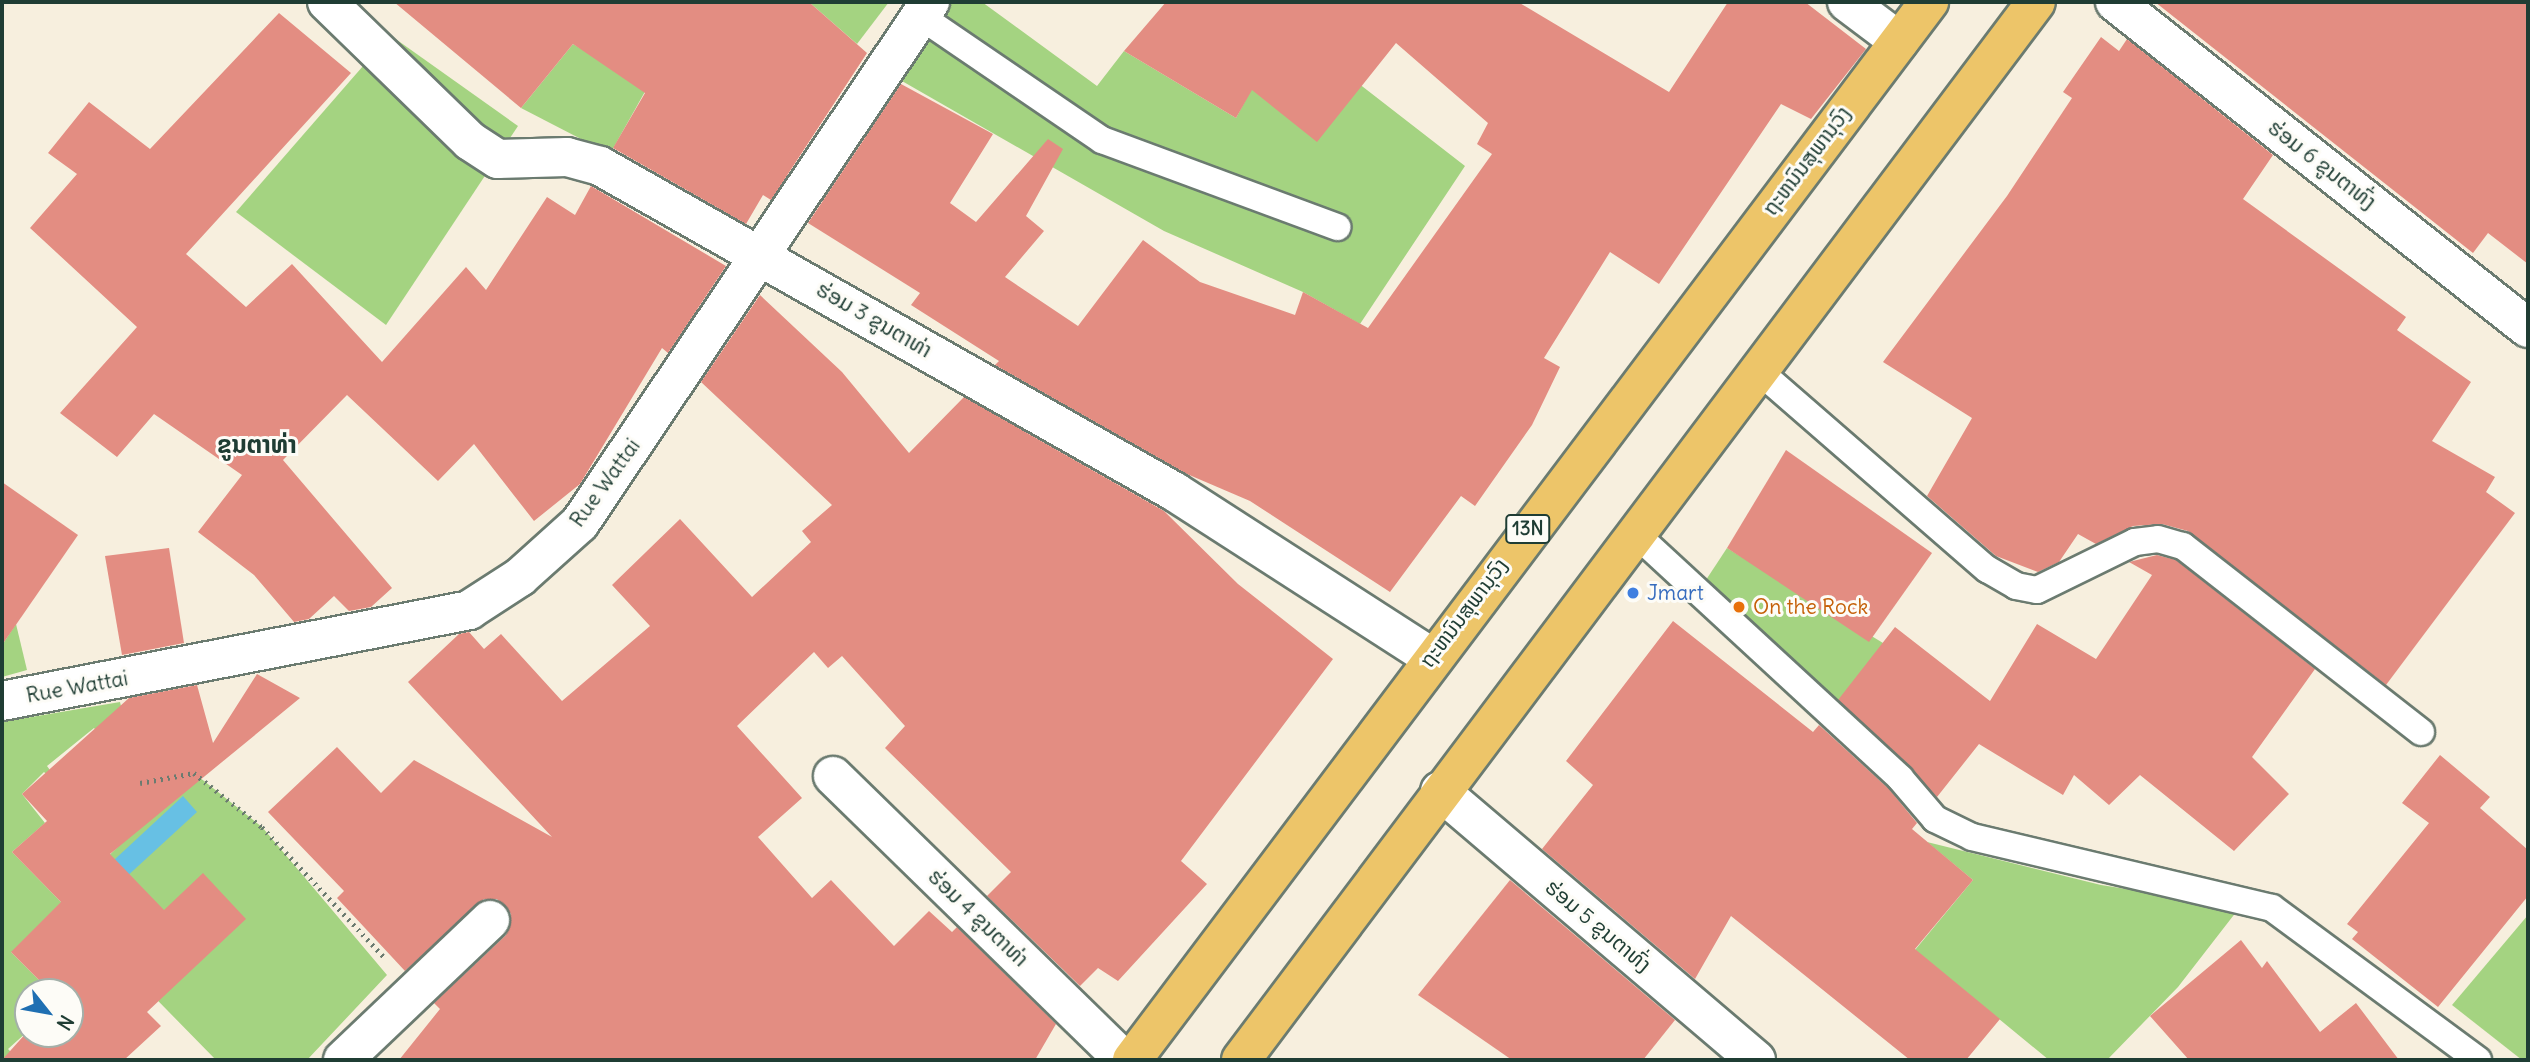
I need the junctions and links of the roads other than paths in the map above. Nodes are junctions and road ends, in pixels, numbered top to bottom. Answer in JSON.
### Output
{"nodes":[{"id":1,"x":327,"y":2,"type":"edge"},
{"id":2,"x":1847,"y":2,"type":"edge"},
{"id":3,"x":1929,"y":2,"type":"edge"},
{"id":4,"x":2036,"y":2,"type":"edge"},
{"id":5,"x":2115,"y":2,"type":"edge"},
{"id":6,"x":925,"y":9,"type":"edge"},
{"id":7,"x":1899,"y":41,"type":"junction"},
{"id":8,"x":1337,"y":227,"type":"dead end"},
{"id":9,"x":763,"y":257,"type":"junction"},
{"id":10,"x":2528,"y":328,"type":"edge"},
{"id":11,"x":1760,"y":372,"type":"junction"},
{"id":12,"x":1638,"y":536,"type":"junction"},
{"id":13,"x":1431,"y":657,"type":"junction"},
{"id":14,"x":2,"y":701,"type":"edge"},
{"id":15,"x":2421,"y":732,"type":"dead end"},
{"id":16,"x":833,"y":776,"type":"dead end"},
{"id":17,"x":1440,"y":791,"type":"junction"},
{"id":18,"x":490,"y":920,"type":"dead end"},
{"id":19,"x":343,"y":1060,"type":"edge"},
{"id":20,"x":1124,"y":1060,"type":"edge"},
{"id":21,"x":1132,"y":1060,"type":"edge"},
{"id":22,"x":1241,"y":1060,"type":"edge"},
{"id":23,"x":1756,"y":1060,"type":"edge"},
{"id":24,"x":2478,"y":1060,"type":"edge"}],
"edges":[{"from":1,"to":9,"type":"street","name":"ຮ່ອມ 3 ຂູນຕາທ່າ"},
{"from":2,"to":7,"type":"street"},
{"from":3,"to":7,"type":"highway","name":"ຖະຫນົນສຸພານຸວົງ","number":"13N"},
{"from":4,"to":11,"type":"highway"},
{"from":5,"to":10,"type":"street","name":"ຮ່ອມ 6 ຂູນຕາທົ່ງ"},
{"from":6,"to":8,"type":"lane"},
{"from":6,"to":9,"type":"street","name":"Rue Wattai"},
{"from":7,"to":13,"type":"highway","name":"ຖະຫນົນສຸພານຸວົງ","number":"13N"},
{"from":9,"to":13,"type":"street","name":"ຮ່ອມ 3 ຂູນຕາທ່າ"},
{"from":9,"to":14,"type":"street","name":"Rue Wattai"},
{"from":11,"to":12,"type":"highway"},
{"from":11,"to":15,"type":"lane"},
{"from":12,"to":17,"type":"highway"},
{"from":12,"to":24,"type":"lane"},
{"from":13,"to":21,"type":"highway","name":"ຖະຫນົນສຸພານຸວົງ","number":"13N"},
{"from":16,"to":20,"type":"street","name":"ຮ່ອມ 4 ຂູນຕາທ່າ"},
{"from":17,"to":22,"type":"highway"},
{"from":17,"to":23,"type":"street","name":"ຮ່ອມ 5 ຂູນຕາທົ່ງ"},
{"from":18,"to":19,"type":"street"}]}
